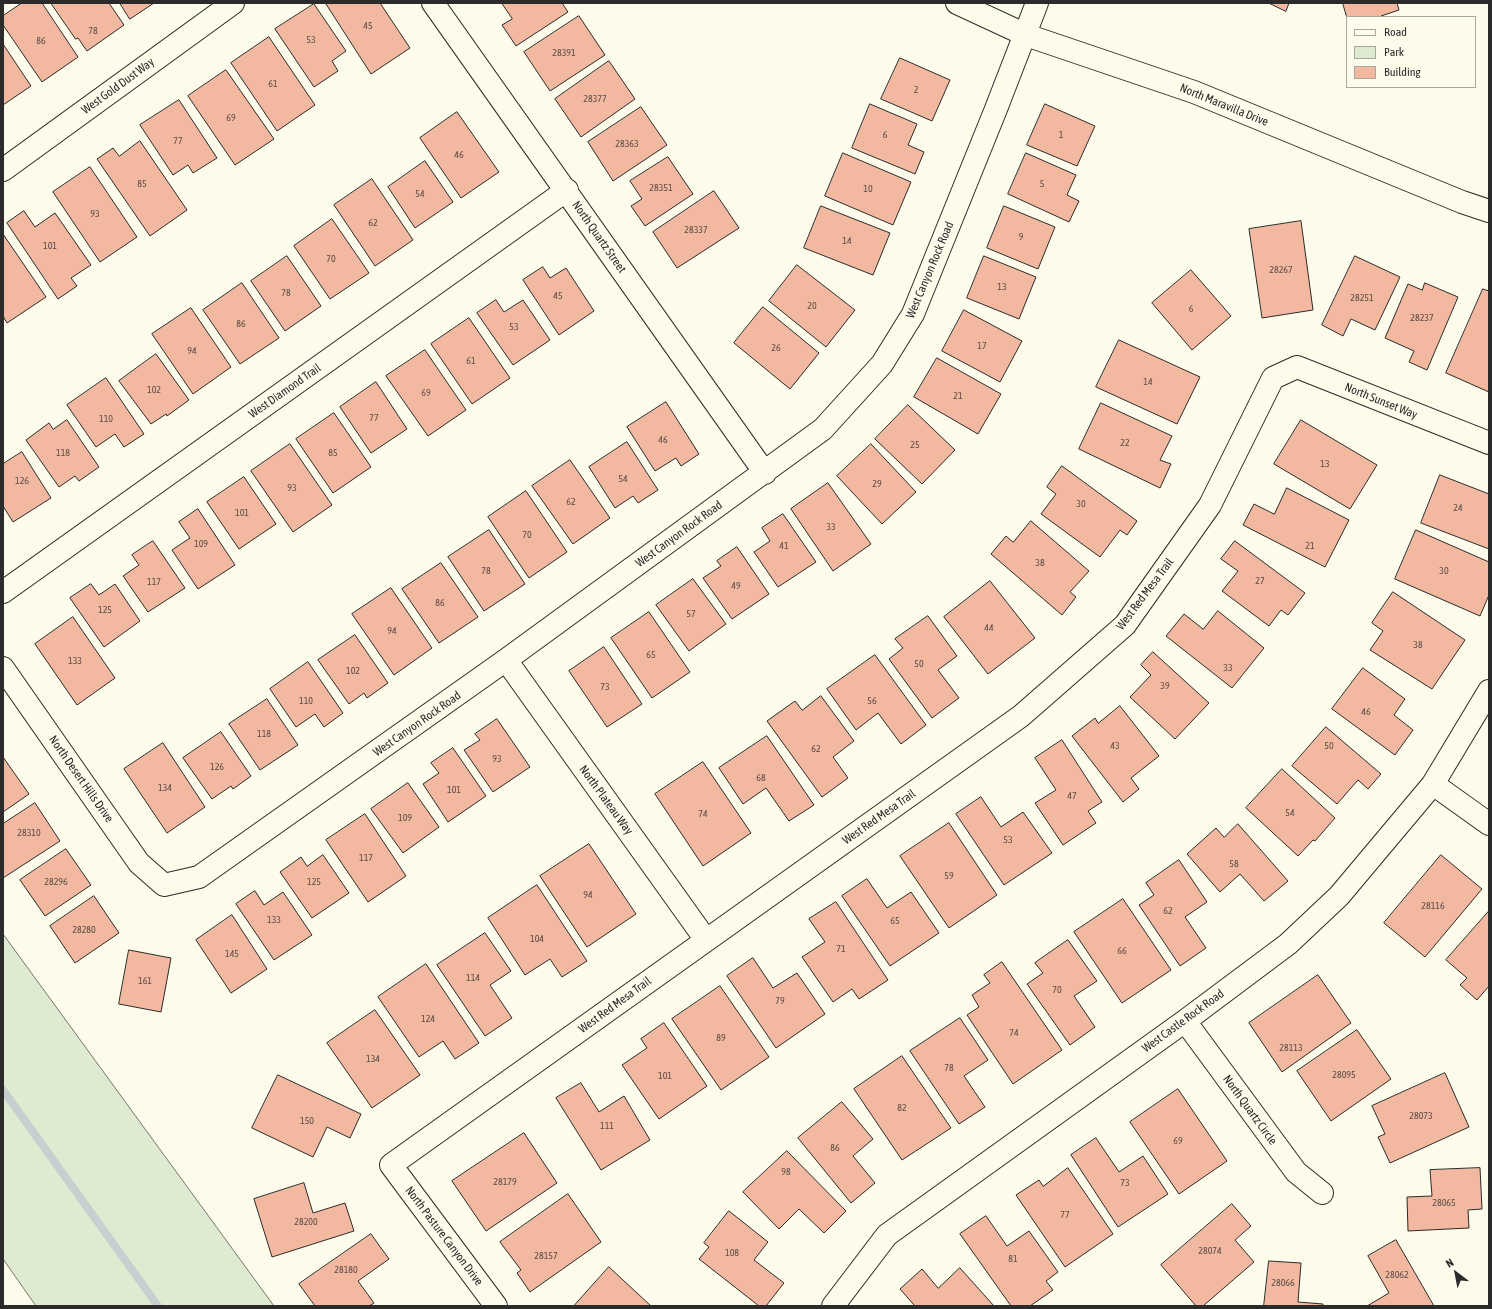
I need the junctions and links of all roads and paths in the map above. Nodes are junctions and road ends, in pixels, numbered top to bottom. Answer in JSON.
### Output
{"nodes":[{"id":1,"x":233,"y":3,"type":"edge"},
{"id":2,"x":433,"y":3,"type":"edge"},
{"id":3,"x":957,"y":3,"type":"edge"},
{"id":4,"x":1037,"y":3,"type":"edge"},
{"id":5,"x":1026,"y":35,"type":"junction"},
{"id":6,"x":3,"y":170,"type":"edge"},
{"id":7,"x":566,"y":190,"type":"junction"},
{"id":8,"x":1489,"y":212,"type":"edge"},
{"id":9,"x":1273,"y":378,"type":"joint"},
{"id":10,"x":1489,"y":444,"type":"edge"},
{"id":11,"x":765,"y":473,"type":"junction"},
{"id":12,"x":3,"y":592,"type":"edge"},
{"id":13,"x":506,"y":660,"type":"junction"},
{"id":14,"x":3,"y":668,"type":"edge"},
{"id":15,"x":1489,"y":691,"type":"edge"},
{"id":16,"x":1433,"y":784,"type":"junction"},
{"id":17,"x":1489,"y":824,"type":"edge"},
{"id":18,"x":164,"y":885,"type":"joint"},
{"id":19,"x":706,"y":940,"type":"junction"},
{"id":20,"x":1185,"y":1021,"type":"junction"},
{"id":21,"x":391,"y":1165,"type":"joint"},
{"id":22,"x":1322,"y":1193,"type":"dead end"},
{"id":23,"x":496,"y":1306,"type":"edge"},
{"id":24,"x":833,"y":1306,"type":"edge"}],
"edges":[{"from":1,"to":6,"type":"street","name":"West Gold Dust Way"},
{"from":2,"to":7,"type":"street","name":"North Quartz Street"},
{"from":3,"to":5,"type":"street","name":"North Maravilla Drive"},
{"from":4,"to":5,"type":"street","name":"West Canyon Rock Road"},
{"from":5,"to":8,"type":"street","name":"North Maravilla Drive"},
{"from":5,"to":11,"type":"street","name":"West Canyon Rock Road"},
{"from":7,"to":11,"type":"street","name":"North Quartz Street"},
{"from":7,"to":12,"type":"street","name":"West Diamond Trail"},
{"from":9,"to":10,"type":"street","name":"North Sunset Way"},
{"from":9,"to":19,"type":"street","name":"West Red Mesa Trail"},
{"from":11,"to":13,"type":"street","name":"West Canyon Rock Road"},
{"from":13,"to":18,"type":"street","name":"West Canyon Rock Road"},
{"from":13,"to":19,"type":"street","name":"North Plateau Way"},
{"from":14,"to":18,"type":"street","name":"North Desert Hills Drive"},
{"from":15,"to":16,"type":"street","name":"West Castle Rock Road"},
{"from":16,"to":17,"type":"street"},
{"from":16,"to":20,"type":"street","name":"West Castle Rock Road"},
{"from":19,"to":21,"type":"street","name":"West Red Mesa Trail"},
{"from":20,"to":22,"type":"street","name":"North Quartz Circle"},
{"from":20,"to":24,"type":"street","name":"West Castle Rock Road"},
{"from":21,"to":23,"type":"street","name":"North Pasture Canyon Drive"}]}
